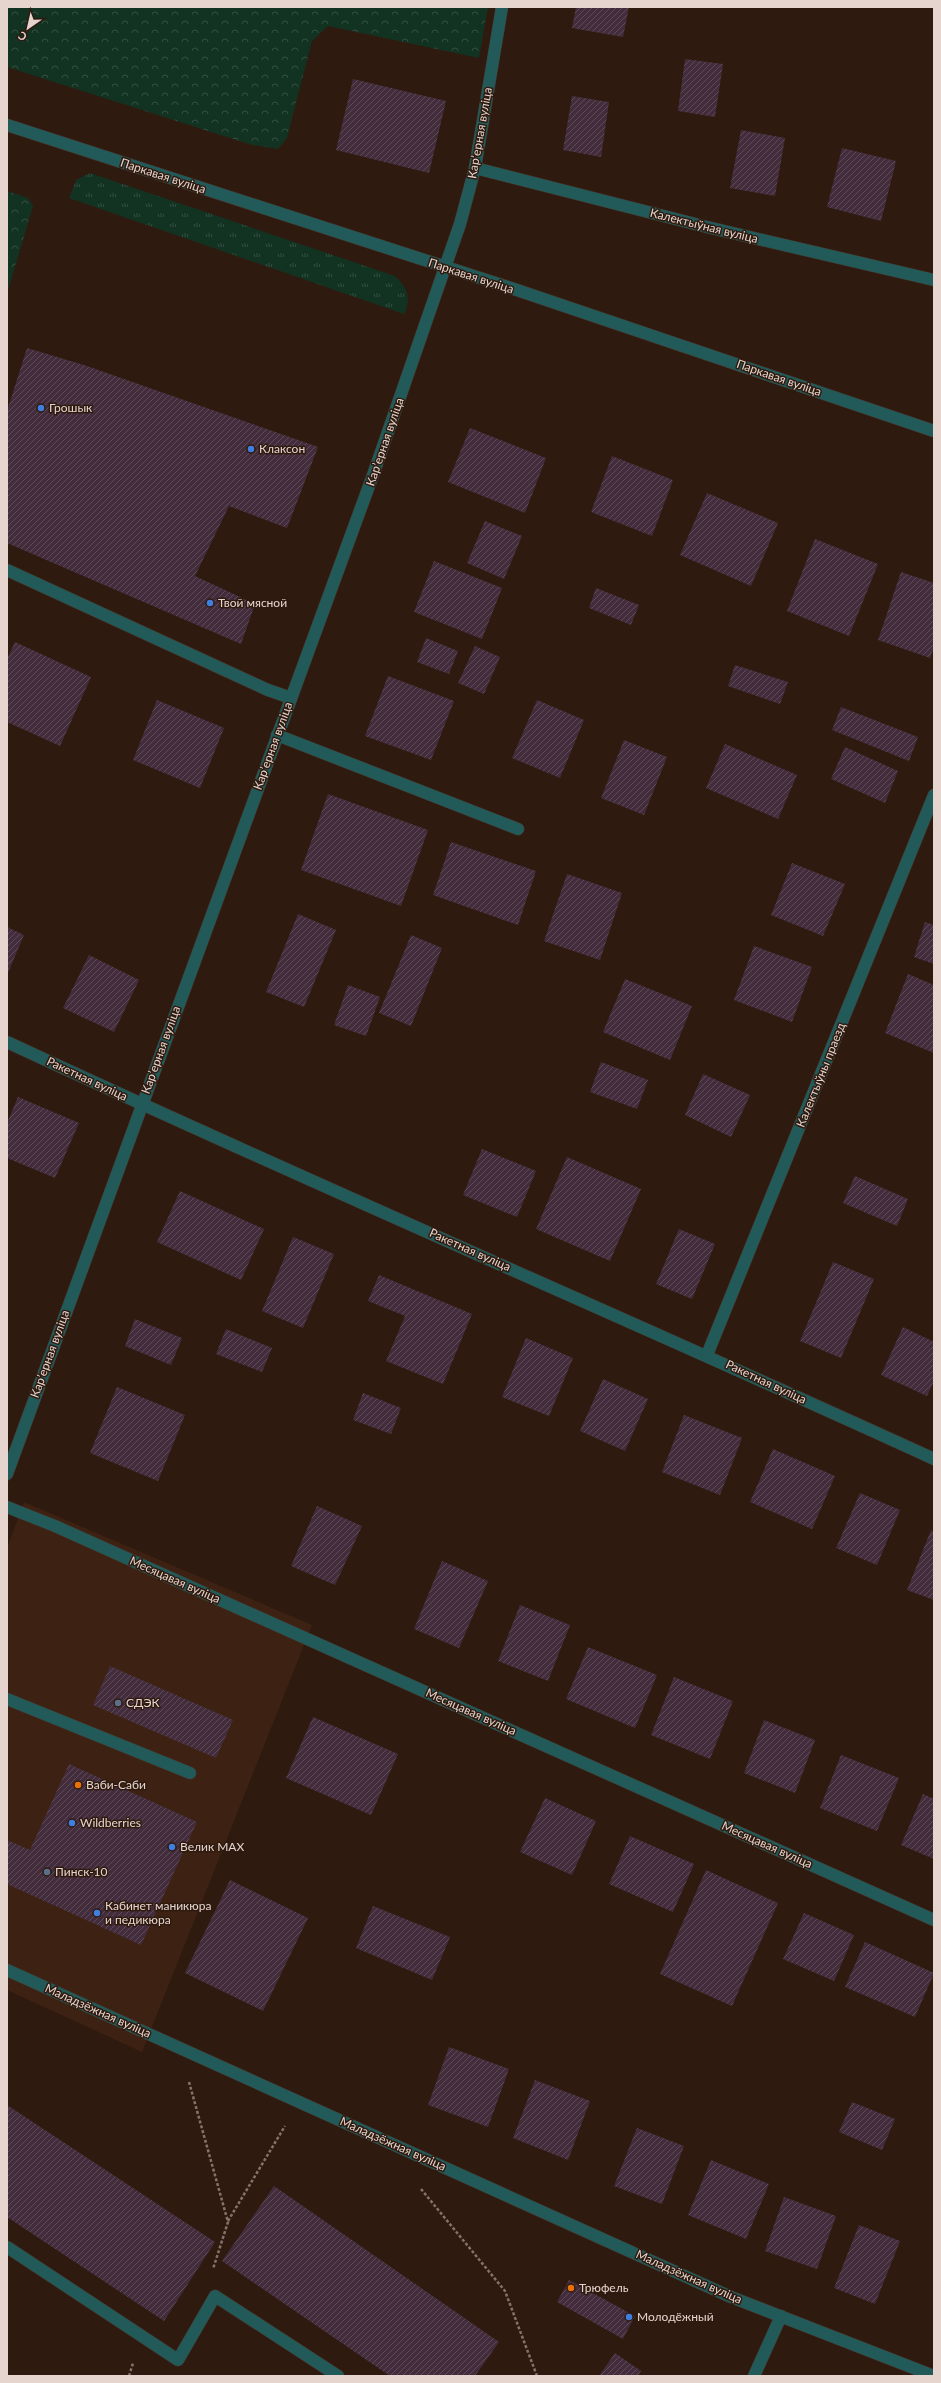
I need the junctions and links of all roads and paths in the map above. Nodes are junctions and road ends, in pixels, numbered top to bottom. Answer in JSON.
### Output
{"nodes":[{"id":1,"x":502,"y":7,"type":"edge"},
{"id":2,"x":7,"y":125,"type":"edge"},
{"id":3,"x":476,"y":168,"type":"junction"},
{"id":4,"x":444,"y":267,"type":"junction"},
{"id":5,"x":934,"y":280,"type":"edge"},
{"id":6,"x":934,"y":431,"type":"edge"},
{"id":7,"x":7,"y":570,"type":"edge"},
{"id":8,"x":291,"y":698,"type":"junction"},
{"id":9,"x":278,"y":734,"type":"junction"},
{"id":10,"x":934,"y":795,"type":"edge"},
{"id":11,"x":518,"y":829,"type":"dead end"},
{"id":12,"x":7,"y":1042,"type":"edge"},
{"id":13,"x":141,"y":1105,"type":"junction"},
{"id":14,"x":707,"y":1355,"type":"junction"},
{"id":15,"x":934,"y":1459,"type":"edge"},
{"id":16,"x":7,"y":1474,"type":"edge"},
{"id":17,"x":7,"y":1507,"type":"edge"},
{"id":18,"x":7,"y":1699,"type":"edge"},
{"id":19,"x":190,"y":1773,"type":"dead end"},
{"id":20,"x":934,"y":1920,"type":"edge"},
{"id":21,"x":7,"y":1970,"type":"edge"},
{"id":22,"x":189,"y":2082,"type":"dead end"},
{"id":23,"x":285,"y":2126,"type":"dead end"},
{"id":24,"x":421,"y":2189,"type":"dead end"},
{"id":25,"x":228,"y":2222,"type":"junction"},
{"id":26,"x":7,"y":2247,"type":"edge"},
{"id":27,"x":213,"y":2269,"type":"dead end"},
{"id":28,"x":781,"y":2316,"type":"junction"},
{"id":29,"x":338,"y":2376,"type":"edge"},
{"id":30,"x":537,"y":2376,"type":"edge"},
{"id":31,"x":754,"y":2376,"type":"edge"},
{"id":32,"x":934,"y":2376,"type":"edge"}],
"edges":[{"from":1,"to":3,"type":"street","name":"Карʼерная вуліца"},
{"from":2,"to":4,"type":"street","name":"Паркавая вуліца"},
{"from":3,"to":4,"type":"street","name":"Карʼерная вуліца"},
{"from":3,"to":5,"type":"street","name":"Калектыўная вуліца"},
{"from":4,"to":6,"type":"street","name":"Паркавая вуліца"},
{"from":4,"to":8,"type":"street","name":"Карʼерная вуліца"},
{"from":7,"to":8,"type":"street"},
{"from":8,"to":9,"type":"street","name":"Карʼерная вуліца"},
{"from":9,"to":11,"type":"street"},
{"from":9,"to":13,"type":"street","name":"Карʼерная вуліца"},
{"from":10,"to":14,"type":"street","name":"Калектыўны праезд"},
{"from":12,"to":13,"type":"street","name":"Ракетная вуліца"},
{"from":13,"to":14,"type":"street","name":"Ракетная вуліца"},
{"from":13,"to":16,"type":"street","name":"Карʼерная вуліца"},
{"from":14,"to":15,"type":"street","name":"Ракетная вуліца"},
{"from":17,"to":20,"type":"street","name":"Месяцавая вуліца"},
{"from":18,"to":19,"type":"street"},
{"from":21,"to":28,"type":"street","name":"Маладзёжная вуліца"},
{"from":22,"to":25,"type":"path"},
{"from":23,"to":25,"type":"path"},
{"from":24,"to":30,"type":"path"},
{"from":25,"to":27,"type":"path"},
{"from":26,"to":29,"type":"street"},
{"from":28,"to":31,"type":"street"},
{"from":28,"to":32,"type":"street","name":"Маладзёжная вуліца"}]}
